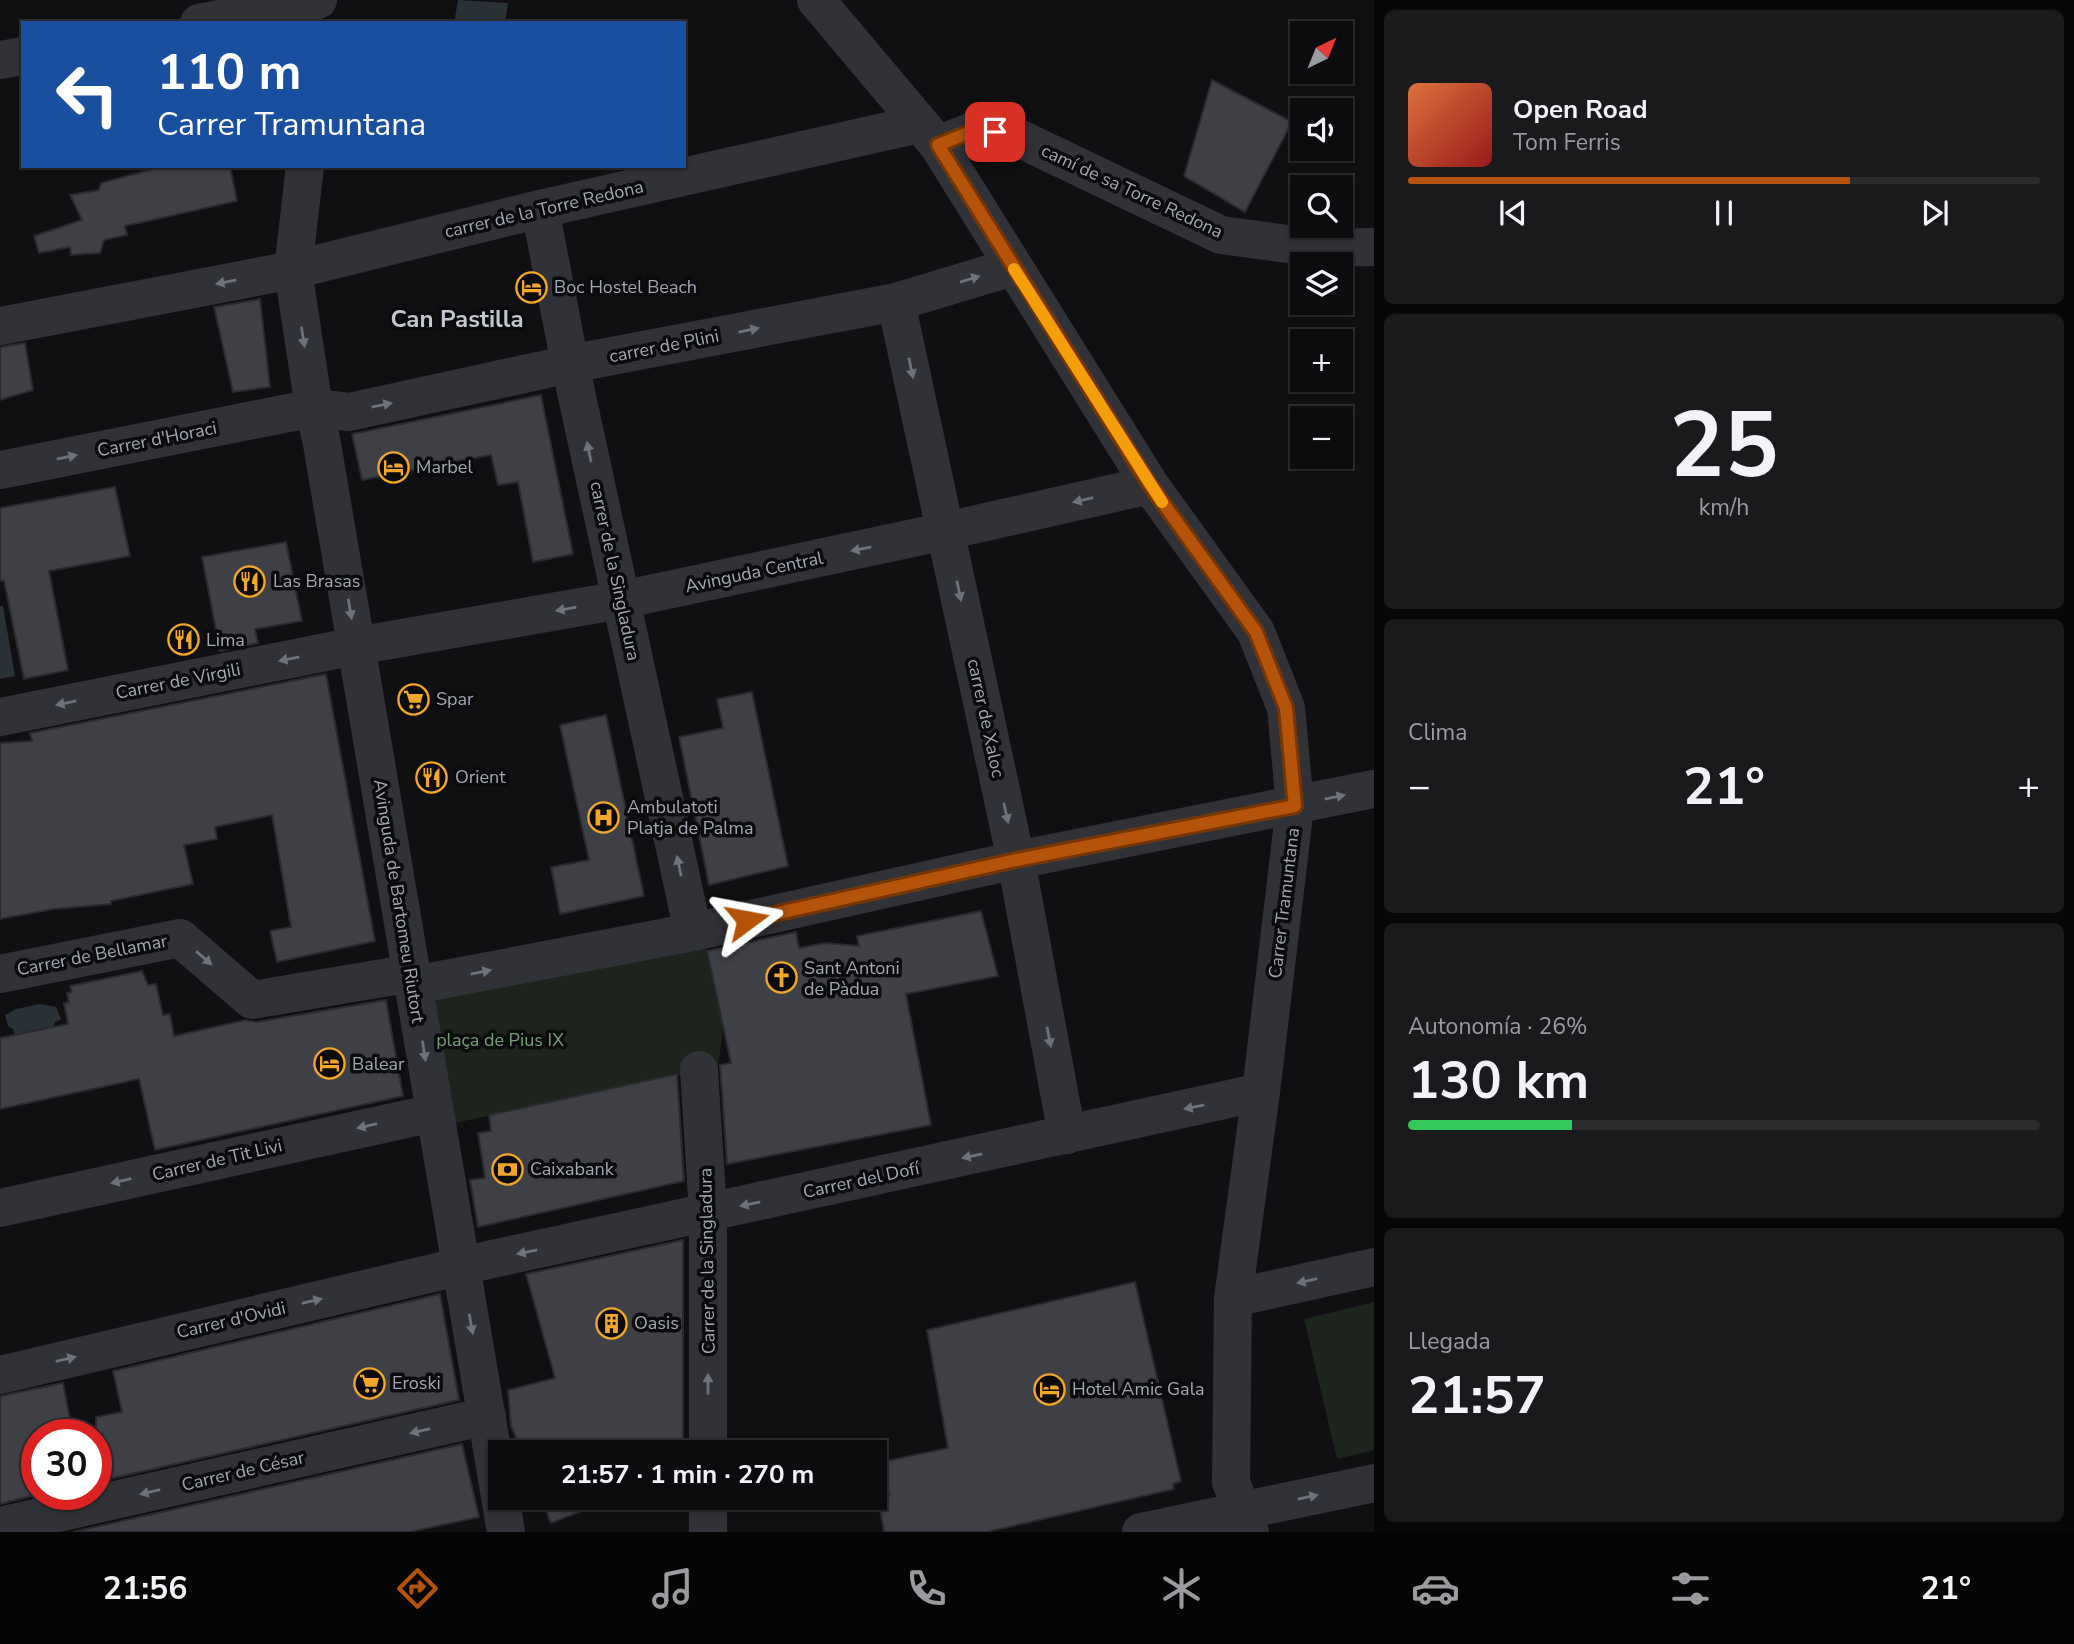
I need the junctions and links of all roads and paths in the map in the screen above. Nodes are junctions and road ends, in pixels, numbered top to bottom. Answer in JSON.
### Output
{"nodes":[{"id":1,"x":318,"y":0,"type":"edge"},
{"id":2,"x":326,"y":0,"type":"edge"},
{"id":3,"x":816,"y":0,"type":"edge"},
{"id":4,"x":209,"y":21,"type":"edge"},
{"id":5,"x":323,"y":21,"type":"edge"},
{"id":6,"x":21,"y":56,"type":"edge"},
{"id":7,"x":0,"y":61,"type":"edge"},
{"id":8,"x":928,"y":135,"type":"junction"},
{"id":9,"x":305,"y":168,"type":"edge"},
{"id":10,"x":540,"y":209,"type":"junction"},
{"id":11,"x":1374,"y":247,"type":"edge"},
{"id":12,"x":1012,"y":267,"type":"junction"},
{"id":13,"x":293,"y":270,"type":"junction"},
{"id":14,"x":896,"y":302,"type":"junction"},
{"id":15,"x":0,"y":326,"type":"edge"},
{"id":16,"x":570,"y":364,"type":"junction"},
{"id":17,"x":314,"y":408,"type":"junction"},
{"id":18,"x":0,"y":470,"type":"edge"},
{"id":19,"x":1150,"y":485,"type":"junction"},
{"id":20,"x":946,"y":531,"type":"junction"},
{"id":21,"x":621,"y":600,"type":"junction"},
{"id":22,"x":356,"y":646,"type":"junction"},
{"id":23,"x":0,"y":717,"type":"edge"},
{"id":24,"x":1374,"y":789,"type":"edge"},
{"id":25,"x":1295,"y":806,"type":"junction"},
{"id":26,"x":1016,"y":860,"type":"junction"},
{"id":27,"x":693,"y":932,"type":"junction"},
{"id":28,"x":0,"y":974,"type":"edge"},
{"id":29,"x":413,"y":979,"type":"junction"},
{"id":30,"x":699,"y":1070,"type":"dead end"},
{"id":31,"x":1261,"y":1092,"type":"junction"},
{"id":32,"x":434,"y":1113,"type":"junction"},
{"id":33,"x":1068,"y":1135,"type":"junction"},
{"id":34,"x":0,"y":1208,"type":"edge"},
{"id":35,"x":709,"y":1213,"type":"junction"},
{"id":36,"x":461,"y":1266,"type":"junction"},
{"id":37,"x":1374,"y":1266,"type":"edge"},
{"id":38,"x":1233,"y":1298,"type":"junction"},
{"id":39,"x":0,"y":1375,"type":"edge"},
{"id":40,"x":486,"y":1416,"type":"junction"},
{"id":41,"x":708,"y":1440,"type":"edge"},
{"id":42,"x":1374,"y":1483,"type":"edge"},
{"id":43,"x":708,"y":1510,"type":"edge"},
{"id":44,"x":1246,"y":1521,"type":"edge"},
{"id":45,"x":0,"y":1526,"type":"edge"},
{"id":46,"x":506,"y":1532,"type":"edge"},
{"id":47,"x":708,"y":1532,"type":"edge"},
{"id":48,"x":1141,"y":1532,"type":"edge"}],
"edges":[{"from":1,"to":4,"type":"street"},
{"from":2,"to":5,"type":"street"},
{"from":3,"to":8,"type":"street","name":"Carrer Tramuntana"},
{"from":6,"to":7,"type":"street"},
{"from":8,"to":10,"type":"street","name":"carrer de la Torre Redona"},
{"from":8,"to":11,"type":"street","name":"camí de sa Torre Redona"},
{"from":8,"to":12,"type":"street","name":"Carrer Tramuntana"},
{"from":9,"to":13,"type":"street","name":"Avinguda de Bartomeu Riutort"},
{"from":10,"to":13,"type":"street","name":"carrer de la Torre Redona"},
{"from":10,"to":16,"type":"street","name":"carrer de la Singladura"},
{"from":14,"to":12,"type":"street","name":"carrer de Plini","one_way":true},
{"from":12,"to":19,"type":"street","name":"Carrer Tramuntana"},
{"from":13,"to":15,"type":"street","name":"carrer de la Torre Redona","one_way":true},
{"from":13,"to":17,"type":"street","name":"Avinguda de Bartomeu Riutort","one_way":true},
{"from":16,"to":14,"type":"street","name":"carrer de Plini","one_way":true},
{"from":14,"to":20,"type":"street","name":"carrer de Xaloc","one_way":true},
{"from":17,"to":16,"type":"street","name":"carrer de Plini","one_way":true},
{"from":21,"to":16,"type":"street","name":"carrer de la Singladura","one_way":true},
{"from":18,"to":17,"type":"street","name":"Carrer d'Horaci","one_way":true},
{"from":17,"to":22,"type":"street","name":"Avinguda de Bartomeu Riutort","one_way":true},
{"from":19,"to":20,"type":"street","name":"Avinguda Central","one_way":true},
{"from":19,"to":25,"type":"street","name":"Carrer Tramuntana"},
{"from":20,"to":21,"type":"street","name":"Avinguda Central","one_way":true},
{"from":20,"to":26,"type":"street","name":"carrer de Xaloc","one_way":true},
{"from":21,"to":22,"type":"street","name":"Avinguda Central","one_way":true},
{"from":27,"to":21,"type":"street","name":"carrer de la Singladura","one_way":true},
{"from":22,"to":23,"type":"street","name":"Carrer de Virgili","one_way":true},
{"from":22,"to":29,"type":"street","name":"Avinguda de Bartomeu Riutort"},
{"from":25,"to":24,"type":"street","one_way":true},
{"from":25,"to":26,"type":"street"},
{"from":25,"to":31,"type":"street","name":"Carrer Tramuntana"},
{"from":26,"to":27,"type":"street"},
{"from":26,"to":33,"type":"street","name":"carrer de Xaloc","one_way":true},
{"from":29,"to":27,"type":"street","one_way":true},
{"from":28,"to":29,"type":"street","name":"Carrer de Bellamar","one_way":true},
{"from":29,"to":32,"type":"street","name":"Avinguda de Bartomeu Riutort","one_way":true},
{"from":30,"to":35,"type":"street","name":"Carrer de la Singladura"},
{"from":31,"to":33,"type":"street","name":"Carrer del Dofí","one_way":true},
{"from":31,"to":38,"type":"street","name":"Carrer Tramuntana"},
{"from":32,"to":34,"type":"street","name":"Carrer de Tit Livi","one_way":true},
{"from":32,"to":36,"type":"street","name":"Avinguda de Bartomeu Riutort"},
{"from":33,"to":35,"type":"street","name":"Carrer del Dofí","one_way":true},
{"from":35,"to":36,"type":"street","name":"Carrer del Dofí","one_way":true},
{"from":41,"to":35,"type":"street","name":"Carrer de la Singladura","one_way":true},
{"from":39,"to":36,"type":"street","name":"Carrer d'Ovidi","one_way":true},
{"from":36,"to":40,"type":"street","name":"Avinguda de Bartomeu Riutort","one_way":true},
{"from":37,"to":38,"type":"street","one_way":true},
{"from":38,"to":44,"type":"street","name":"Carrer Tramuntana"},
{"from":40,"to":45,"type":"street","name":"Carrer de César","one_way":true},
{"from":40,"to":46,"type":"street","name":"Avinguda de Bartomeu Riutort"},
{"from":44,"to":42,"type":"street","one_way":true},
{"from":43,"to":47,"type":"street"},
{"from":44,"to":48,"type":"street"}]}
